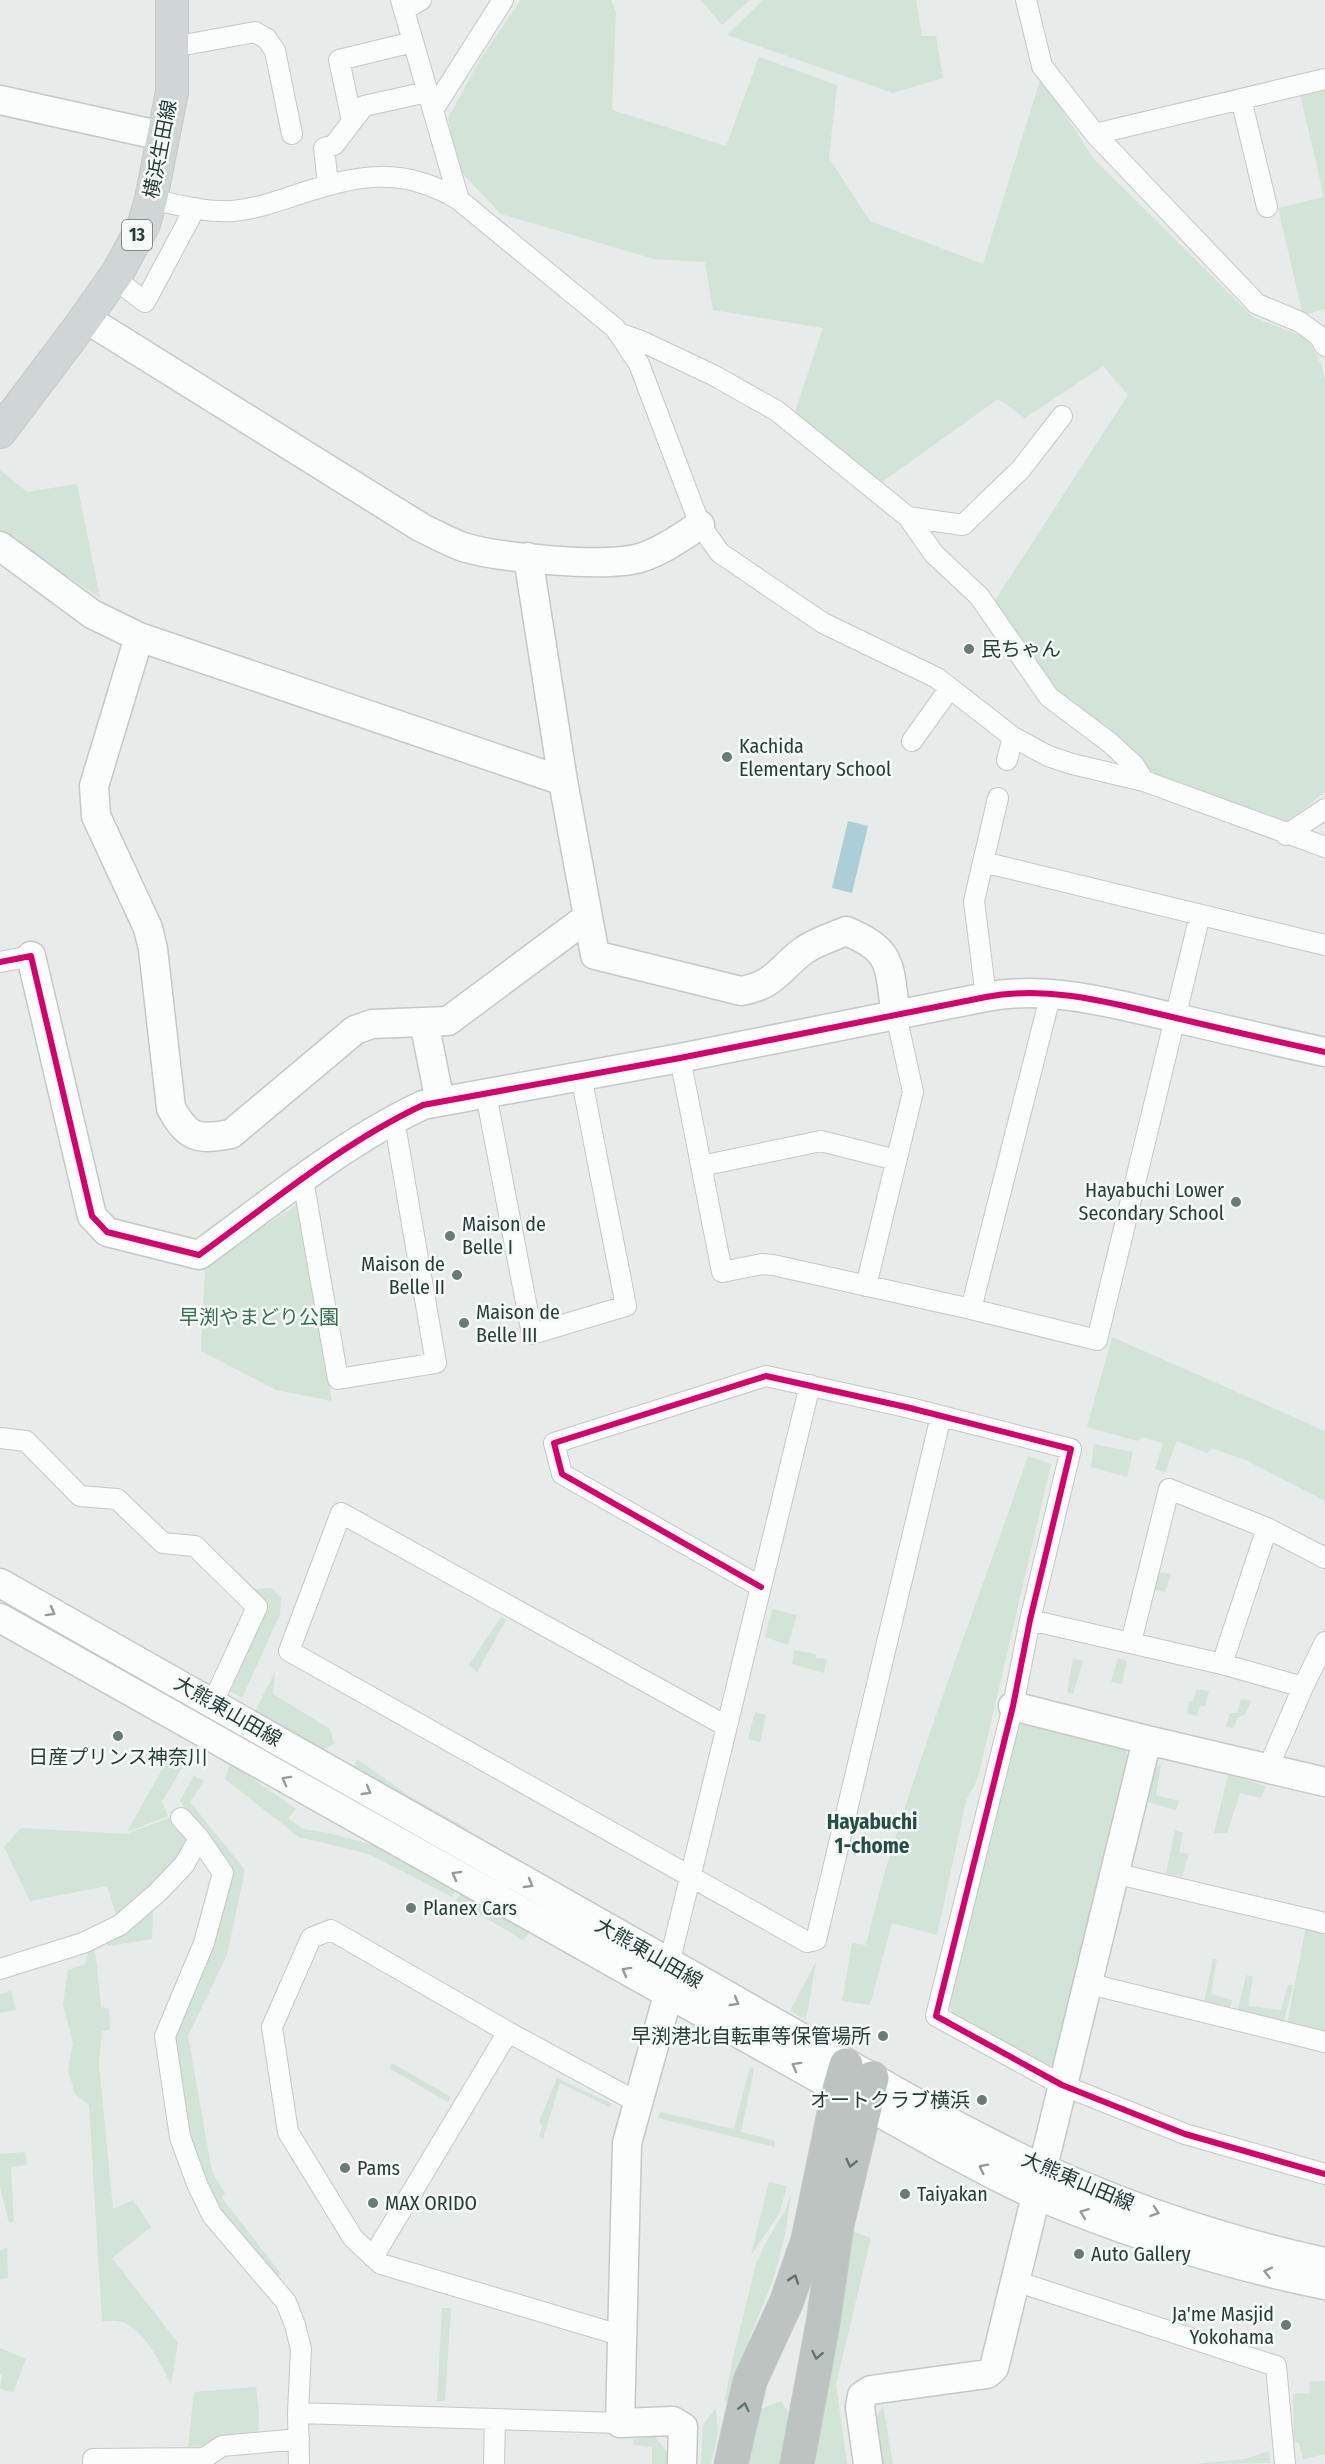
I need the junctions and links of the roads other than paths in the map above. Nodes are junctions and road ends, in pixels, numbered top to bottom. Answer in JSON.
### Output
{"nodes":[{"id":1,"x":172,"y":0,"type":"edge"},
{"id":2,"x":503,"y":0,"type":"edge"},
{"id":3,"x":1026,"y":0,"type":"edge"},
{"id":4,"x":409,"y":3,"type":"edge"},
{"id":5,"x":413,"y":42,"type":"junction"},
{"id":6,"x":173,"y":46,"type":"junction"},
{"id":7,"x":1325,"y":79,"type":"edge"},
{"id":8,"x":1241,"y":99,"type":"junction"},
{"id":9,"x":0,"y":100,"type":"edge"},
{"id":10,"x":430,"y":101,"type":"junction"},
{"id":11,"x":352,"y":121,"type":"junction"},
{"id":12,"x":292,"y":134,"type":"dead end"},
{"id":13,"x":1095,"y":134,"type":"junction"},
{"id":14,"x":162,"y":136,"type":"junction"},
{"id":15,"x":328,"y":184,"type":"junction"},
{"id":16,"x":151,"y":199,"type":"junction"},
{"id":17,"x":459,"y":200,"type":"junction"},
{"id":18,"x":1267,"y":207,"type":"dead end"},
{"id":19,"x":195,"y":208,"type":"junction"},
{"id":20,"x":114,"y":278,"type":"junction"},
{"id":21,"x":85,"y":318,"type":"junction"},
{"id":22,"x":1317,"y":326,"type":"edge"},
{"id":23,"x":618,"y":333,"type":"junction"},
{"id":24,"x":1325,"y":346,"type":"edge"},
{"id":25,"x":1062,"y":416,"type":"dead end"},
{"id":26,"x":0,"y":432,"type":"edge"},
{"id":27,"x":908,"y":517,"type":"junction"},
{"id":28,"x":700,"y":525,"type":"junction"},
{"id":29,"x":0,"y":546,"type":"edge"},
{"id":30,"x":528,"y":557,"type":"junction"},
{"id":31,"x":140,"y":637,"type":"junction"},
{"id":32,"x":950,"y":688,"type":"junction"},
{"id":33,"x":1013,"y":737,"type":"junction"},
{"id":34,"x":912,"y":741,"type":"dead end"},
{"id":35,"x":1007,"y":760,"type":"dead end"},
{"id":36,"x":564,"y":781,"type":"junction"},
{"id":37,"x":1144,"y":781,"type":"junction"},
{"id":38,"x":998,"y":798,"type":"dead end"},
{"id":39,"x":1325,"y":809,"type":"edge"},
{"id":40,"x":1286,"y":834,"type":"junction"},
{"id":41,"x":1325,"y":847,"type":"edge"},
{"id":42,"x":983,"y":862,"type":"junction"},
{"id":43,"x":1200,"y":915,"type":"junction"},
{"id":44,"x":588,"y":917,"type":"junction"},
{"id":45,"x":1325,"y":945,"type":"edge"},
{"id":46,"x":31,"y":956,"type":"joint"},
{"id":47,"x":0,"y":962,"type":"edge"},
{"id":48,"x":1051,"y":993,"type":"junction"},
{"id":49,"x":986,"y":997,"type":"junction"},
{"id":50,"x":896,"y":1015,"type":"junction"},
{"id":51,"x":1174,"y":1018,"type":"junction"},
{"id":52,"x":424,"y":1022,"type":"junction"},
{"id":53,"x":1325,"y":1052,"type":"edge"},
{"id":54,"x":680,"y":1058,"type":"junction"},
{"id":55,"x":581,"y":1076,"type":"junction"},
{"id":56,"x":486,"y":1094,"type":"junction"},
{"id":57,"x":440,"y":1102,"type":"junction"},
{"id":58,"x":394,"y":1119,"type":"junction"},
{"id":59,"x":896,"y":1160,"type":"junction"},
{"id":60,"x":701,"y":1166,"type":"junction"},
{"id":61,"x":303,"y":1180,"type":"junction"},
{"id":62,"x":866,"y":1286,"type":"junction"},
{"id":63,"x":971,"y":1309,"type":"junction"},
{"id":64,"x":810,"y":1385,"type":"junction"},
{"id":65,"x":941,"y":1416,"type":"junction"},
{"id":66,"x":0,"y":1438,"type":"edge"},
{"id":67,"x":1267,"y":1528,"type":"junction"},
{"id":68,"x":1325,"y":1558,"type":"edge"},
{"id":69,"x":0,"y":1583,"type":"edge"},
{"id":70,"x":760,"y":1587,"type":"junction"},
{"id":71,"x":0,"y":1618,"type":"edge"},
{"id":72,"x":1030,"y":1620,"type":"junction"},
{"id":73,"x":1131,"y":1642,"type":"junction"},
{"id":74,"x":1325,"y":1642,"type":"edge"},
{"id":75,"x":1222,"y":1664,"type":"junction"},
{"id":76,"x":1303,"y":1687,"type":"junction"},
{"id":77,"x":213,"y":1702,"type":"junction"},
{"id":78,"x":1013,"y":1706,"type":"junction"},
{"id":79,"x":726,"y":1726,"type":"junction"},
{"id":80,"x":1147,"y":1740,"type":"junction"},
{"id":81,"x":1268,"y":1768,"type":"junction"},
{"id":82,"x":1325,"y":1782,"type":"edge"},
{"id":83,"x":181,"y":1818,"type":"dead end"},
{"id":84,"x":199,"y":1838,"type":"junction"},
{"id":85,"x":1114,"y":1873,"type":"junction"},
{"id":86,"x":691,"y":1877,"type":"junction"},
{"id":87,"x":1325,"y":1923,"type":"edge"},
{"id":88,"x":669,"y":1964,"type":"junction"},
{"id":89,"x":0,"y":1969,"type":"edge"},
{"id":90,"x":1086,"y":1983,"type":"junction"},
{"id":91,"x":668,"y":1995,"type":"junction"},
{"id":92,"x":508,"y":2032,"type":"junction"},
{"id":93,"x":1325,"y":2042,"type":"edge"},
{"id":94,"x":855,"y":2084,"type":"junction"},
{"id":95,"x":1062,"y":2085,"type":"junction"},
{"id":96,"x":637,"y":2102,"type":"junction"},
{"id":97,"x":1325,"y":2174,"type":"edge"},
{"id":98,"x":1038,"y":2181,"type":"junction"},
{"id":99,"x":373,"y":2257,"type":"junction"},
{"id":100,"x":1325,"y":2262,"type":"edge"},
{"id":101,"x":1015,"y":2281,"type":"junction"},
{"id":102,"x":1325,"y":2285,"type":"edge"},
{"id":103,"x":624,"y":2336,"type":"junction"},
{"id":104,"x":298,"y":2412,"type":"junction"},
{"id":105,"x":495,"y":2419,"type":"junction"},
{"id":106,"x":620,"y":2423,"type":"junction"},
{"id":107,"x":299,"y":2439,"type":"junction"},
{"id":108,"x":1284,"y":2458,"type":"edge"},
{"id":109,"x":797,"y":2461,"type":"edge"},
{"id":110,"x":93,"y":2464,"type":"edge"},
{"id":111,"x":299,"y":2464,"type":"edge"},
{"id":112,"x":494,"y":2464,"type":"edge"},
{"id":113,"x":682,"y":2464,"type":"edge"},
{"id":114,"x":731,"y":2464,"type":"edge"},
{"id":115,"x":868,"y":2464,"type":"edge"}],
"edges":[{"from":1,"to":6,"type":"main road","name":"横浜生田線","number":"13"},
{"from":2,"to":10,"type":"street"},
{"from":3,"to":13,"type":"street"},
{"from":4,"to":5,"type":"street"},
{"from":5,"to":10,"type":"street"},
{"from":5,"to":11,"type":"street"},
{"from":6,"to":12,"type":"street"},
{"from":6,"to":14,"type":"main road","name":"横浜生田線","number":"13"},
{"from":7,"to":8,"type":"street"},
{"from":8,"to":13,"type":"street"},
{"from":8,"to":18,"type":"street"},
{"from":9,"to":14,"type":"street"},
{"from":10,"to":11,"type":"street"},
{"from":10,"to":17,"type":"street"},
{"from":11,"to":15,"type":"street"},
{"from":13,"to":22,"type":"street"},
{"from":14,"to":16,"type":"main road","name":"横浜生田線","number":"13"},
{"from":15,"to":17,"type":"street"},
{"from":15,"to":19,"type":"street"},
{"from":16,"to":19,"type":"street"},
{"from":16,"to":20,"type":"main road","name":"横浜生田線","number":"13"},
{"from":17,"to":23,"type":"street"},
{"from":19,"to":20,"type":"street"},
{"from":20,"to":21,"type":"main road","name":"横浜生田線","number":"13"},
{"from":21,"to":26,"type":"main road","name":"横浜生田線","number":"13"},
{"from":21,"to":30,"type":"street"},
{"from":22,"to":24,"type":"street"},
{"from":23,"to":27,"type":"street"},
{"from":23,"to":28,"type":"street"},
{"from":25,"to":27,"type":"street"},
{"from":27,"to":37,"type":"street"},
{"from":28,"to":30,"type":"street"},
{"from":28,"to":32,"type":"street"},
{"from":29,"to":31,"type":"street"},
{"from":30,"to":36,"type":"street"},
{"from":31,"to":36,"type":"street"},
{"from":31,"to":52,"type":"street"},
{"from":32,"to":33,"type":"street"},
{"from":32,"to":34,"type":"street"},
{"from":33,"to":35,"type":"street"},
{"from":33,"to":37,"type":"street"},
{"from":36,"to":44,"type":"street"},
{"from":37,"to":40,"type":"street"},
{"from":38,"to":42,"type":"street"},
{"from":39,"to":40,"type":"street"},
{"from":40,"to":41,"type":"street"},
{"from":42,"to":43,"type":"street"},
{"from":42,"to":49,"type":"street"},
{"from":43,"to":45,"type":"street"},
{"from":43,"to":51,"type":"street"},
{"from":44,"to":50,"type":"street"},
{"from":44,"to":52,"type":"street"},
{"from":46,"to":47,"type":"street"},
{"from":46,"to":61,"type":"street"},
{"from":48,"to":49,"type":"street"},
{"from":48,"to":51,"type":"street"},
{"from":48,"to":63,"type":"street"},
{"from":49,"to":50,"type":"street"},
{"from":50,"to":54,"type":"street"},
{"from":50,"to":59,"type":"street"},
{"from":51,"to":53,"type":"street"},
{"from":51,"to":63,"type":"street"},
{"from":52,"to":57,"type":"street"},
{"from":54,"to":55,"type":"street"},
{"from":54,"to":60,"type":"street"},
{"from":55,"to":56,"type":"street"},
{"from":55,"to":56,"type":"street"},
{"from":56,"to":57,"type":"street"},
{"from":57,"to":58,"type":"street"},
{"from":58,"to":61,"type":"street"},
{"from":58,"to":61,"type":"street"},
{"from":59,"to":60,"type":"street"},
{"from":59,"to":62,"type":"street"},
{"from":60,"to":62,"type":"street"},
{"from":62,"to":63,"type":"street"},
{"from":64,"to":65,"type":"street"},
{"from":64,"to":70,"type":"street"},
{"from":64,"to":70,"type":"street"},
{"from":65,"to":72,"type":"street"},
{"from":65,"to":86,"type":"street"},
{"from":66,"to":77,"type":"street"},
{"from":67,"to":68,"type":"street"},
{"from":67,"to":73,"type":"street"},
{"from":67,"to":75,"type":"street"},
{"from":69,"to":77,"type":"street","name":"大熊東山田線","one_way":true},
{"from":70,"to":79,"type":"street"},
{"from":91,"to":71,"type":"street","name":"大熊東山田線","one_way":true},
{"from":72,"to":73,"type":"street"},
{"from":72,"to":78,"type":"street"},
{"from":73,"to":75,"type":"street"},
{"from":74,"to":76,"type":"street"},
{"from":75,"to":76,"type":"street"},
{"from":76,"to":81,"type":"street"},
{"from":77,"to":88,"type":"street","name":"大熊東山田線","one_way":true},
{"from":78,"to":80,"type":"street"},
{"from":78,"to":95,"type":"street"},
{"from":79,"to":86,"type":"street"},
{"from":79,"to":86,"type":"street"},
{"from":80,"to":81,"type":"street"},
{"from":80,"to":85,"type":"street"},
{"from":81,"to":82,"type":"street"},
{"from":83,"to":84,"type":"street"},
{"from":84,"to":89,"type":"street"},
{"from":84,"to":104,"type":"street"},
{"from":85,"to":87,"type":"street"},
{"from":85,"to":90,"type":"street"},
{"from":86,"to":88,"type":"street"},
{"from":88,"to":94,"type":"street","name":"大熊東山田線","one_way":true},
{"from":90,"to":93,"type":"street"},
{"from":90,"to":95,"type":"street"},
{"from":94,"to":91,"type":"street","name":"大熊東山田線","one_way":true},
{"from":91,"to":96,"type":"street"},
{"from":92,"to":96,"type":"street"},
{"from":92,"to":99,"type":"street"},
{"from":92,"to":99,"type":"street"},
{"from":94,"to":98,"type":"street","name":"大熊東山田線"},
{"from":94,"to":109,"type":"highway","one_way":true},
{"from":114,"to":94,"type":"highway","one_way":true},
{"from":95,"to":97,"type":"street"},
{"from":95,"to":98,"type":"street"},
{"from":96,"to":103,"type":"street"},
{"from":98,"to":100,"type":"street","name":"大熊東山田線","one_way":true},
{"from":98,"to":101,"type":"street"},
{"from":102,"to":98,"type":"street","name":"大熊東山田線","one_way":true},
{"from":99,"to":103,"type":"street"},
{"from":101,"to":108,"type":"street"},
{"from":101,"to":115,"type":"street"},
{"from":103,"to":106,"type":"street"},
{"from":104,"to":105,"type":"street"},
{"from":104,"to":107,"type":"street"},
{"from":105,"to":106,"type":"street"},
{"from":105,"to":112,"type":"street"},
{"from":106,"to":113,"type":"street"},
{"from":107,"to":110,"type":"street"},
{"from":107,"to":111,"type":"street"}]}
